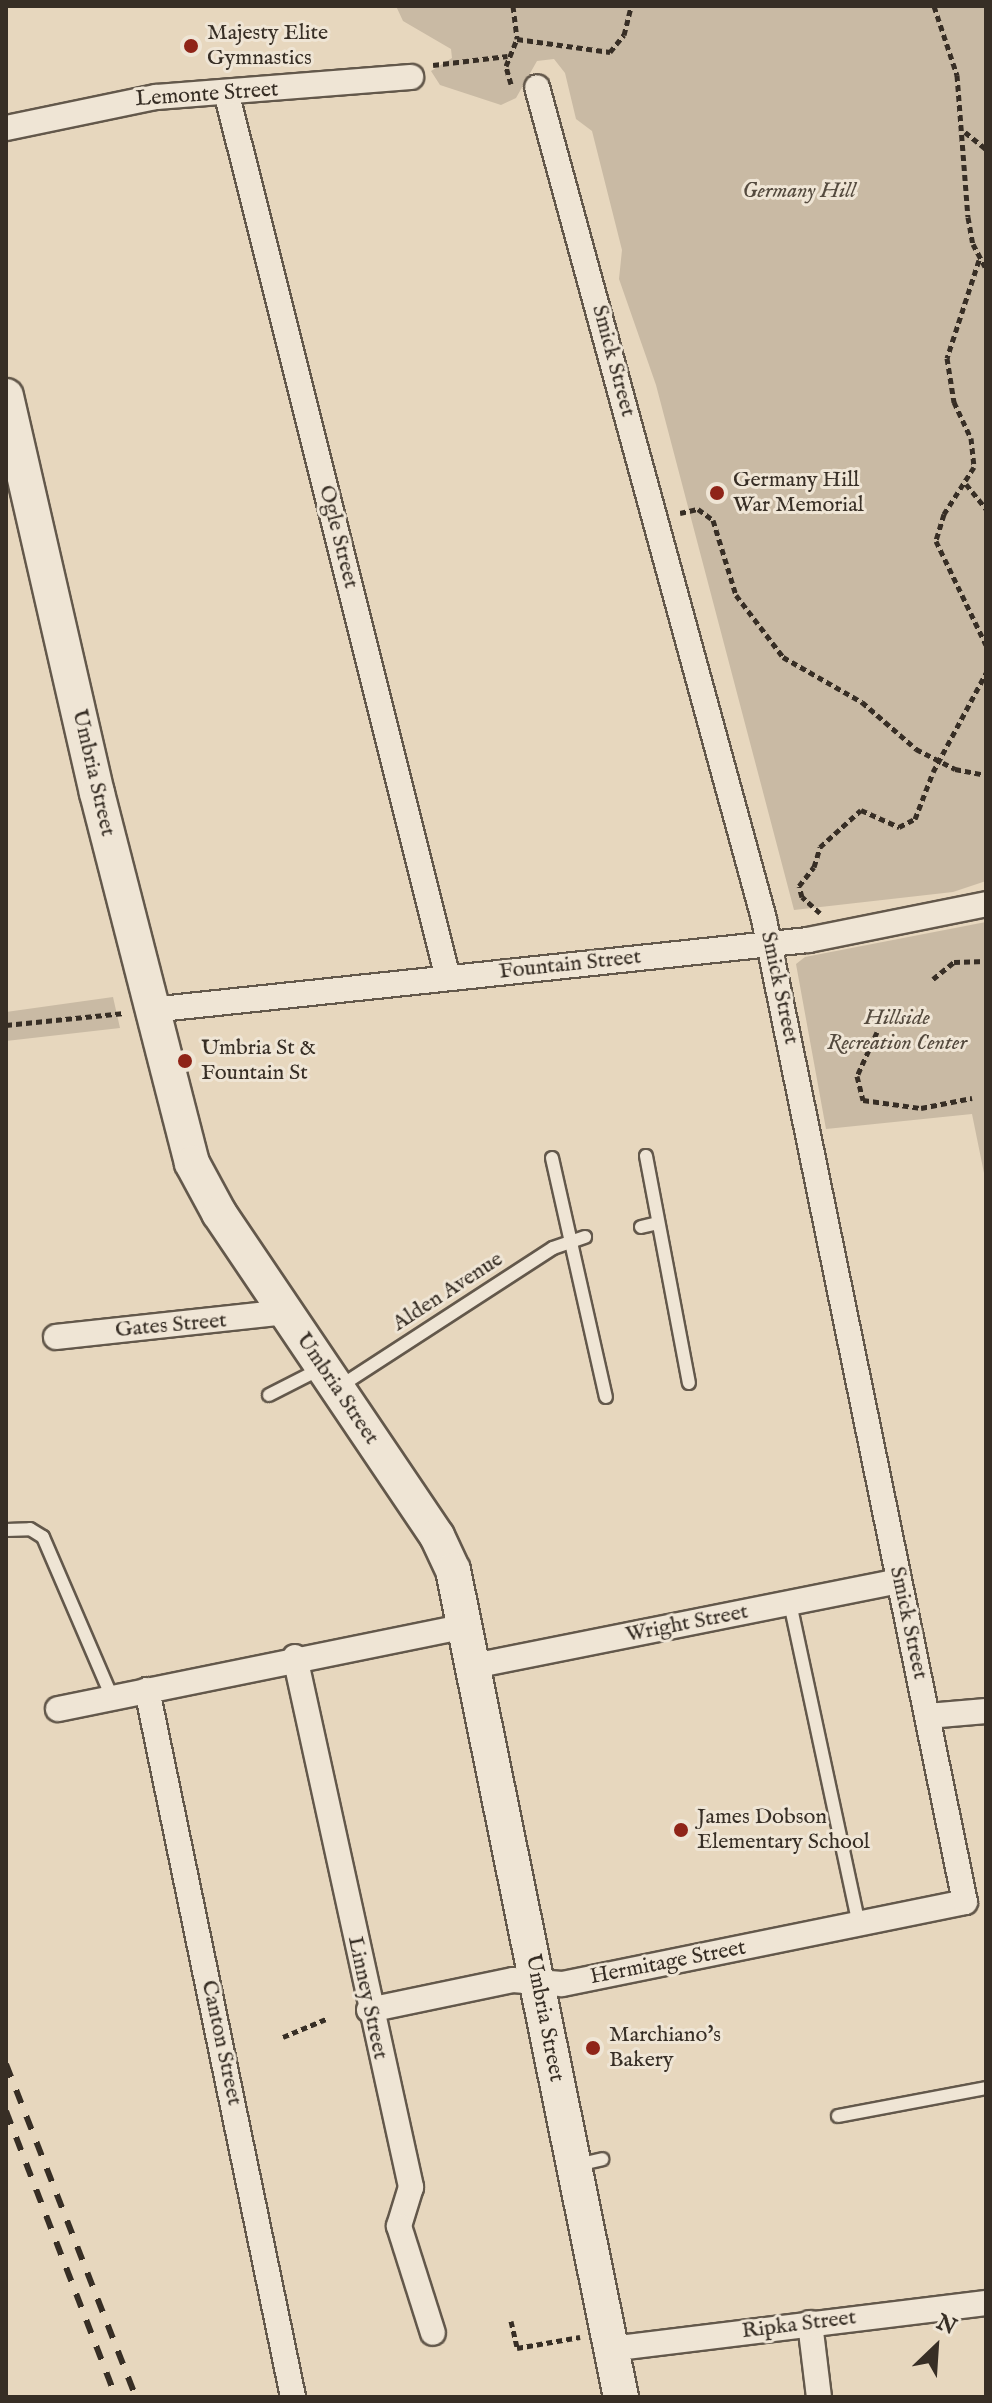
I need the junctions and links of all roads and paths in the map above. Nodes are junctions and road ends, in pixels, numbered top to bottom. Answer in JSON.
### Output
{"nodes":[{"id":1,"x":513,"y":6,"type":"edge"},
{"id":2,"x":631,"y":6,"type":"edge"},
{"id":3,"x":934,"y":6,"type":"edge"},
{"id":4,"x":517,"y":39,"type":"junction"},
{"id":5,"x":507,"y":56,"type":"junction"},
{"id":6,"x":411,"y":77,"type":"joint"},
{"id":7,"x":525,"y":88,"type":"joint"},
{"id":8,"x":227,"y":95,"type":"junction"},
{"id":9,"x":6,"y":128,"type":"edge"},
{"id":10,"x":964,"y":132,"type":"junction"},
{"id":11,"x":986,"y":149,"type":"edge"},
{"id":12,"x":979,"y":260,"type":"junction"},
{"id":13,"x":986,"y":268,"type":"edge"},
{"id":14,"x":6,"y":396,"type":"edge"},
{"id":15,"x":966,"y":484,"type":"junction"},
{"id":16,"x":986,"y":509,"type":"edge"},
{"id":17,"x":656,"y":518,"type":"junction"},
{"id":18,"x":986,"y":645,"type":"edge"},
{"id":19,"x":986,"y":673,"type":"edge"},
{"id":20,"x":939,"y":761,"type":"junction"},
{"id":21,"x":986,"y":775,"type":"edge"},
{"id":22,"x":986,"y":904,"type":"edge"},
{"id":23,"x":819,"y":916,"type":"dead end"},
{"id":24,"x":770,"y":944,"type":"junction"},
{"id":25,"x":986,"y":961,"type":"edge"},
{"id":26,"x":448,"y":978,"type":"junction"},
{"id":27,"x":933,"y":979,"type":"dead end"},
{"id":28,"x":151,"y":1010,"type":"junction"},
{"id":29,"x":115,"y":1014,"type":"dead end"},
{"id":30,"x":6,"y":1025,"type":"edge"},
{"id":31,"x":877,"y":1032,"type":"dead end"},
{"id":32,"x":972,"y":1098,"type":"dead end"},
{"id":33,"x":646,"y":1156,"type":"dead end"},
{"id":34,"x":552,"y":1158,"type":"dead end"},
{"id":35,"x":658,"y":1223,"type":"junction"},
{"id":36,"x":641,"y":1227,"type":"dead end"},
{"id":37,"x":585,"y":1237,"type":"dead end"},
{"id":38,"x":571,"y":1241,"type":"junction"},
{"id":39,"x":286,"y":1312,"type":"junction"},
{"id":40,"x":56,"y":1337,"type":"dead end"},
{"id":41,"x":329,"y":1378,"type":"junction"},
{"id":42,"x":689,"y":1383,"type":"dead end"},
{"id":43,"x":269,"y":1395,"type":"dead end"},
{"id":44,"x":606,"y":1397,"type":"dead end"},
{"id":45,"x":6,"y":1530,"type":"edge"},
{"id":46,"x":899,"y":1581,"type":"junction"},
{"id":47,"x":790,"y":1603,"type":"junction"},
{"id":48,"x":466,"y":1626,"type":"junction"},
{"id":49,"x":295,"y":1657,"type":"junction"},
{"id":50,"x":474,"y":1666,"type":"junction"},
{"id":51,"x":147,"y":1690,"type":"junction"},
{"id":52,"x":112,"y":1697,"type":"junction"},
{"id":53,"x":58,"y":1709,"type":"dead end"},
{"id":54,"x":986,"y":1711,"type":"edge"},
{"id":55,"x":928,"y":1716,"type":"junction"},
{"id":56,"x":965,"y":1902,"type":"joint"},
{"id":57,"x":859,"y":1925,"type":"junction"},
{"id":58,"x":537,"y":1982,"type":"junction"},
{"id":59,"x":369,"y":2010,"type":"junction"},
{"id":60,"x":326,"y":2019,"type":"dead end"},
{"id":61,"x":283,"y":2037,"type":"dead end"},
{"id":62,"x":986,"y":2088,"type":"edge"},
{"id":63,"x":838,"y":2116,"type":"dead end"},
{"id":64,"x":986,"y":2303,"type":"edge"},
{"id":65,"x":511,"y":2321,"type":"dead end"},
{"id":66,"x":810,"y":2323,"type":"junction"},
{"id":67,"x":433,"y":2333,"type":"dead end"},
{"id":68,"x":597,"y":2343,"type":"junction"},
{"id":69,"x":293,"y":2397,"type":"edge"},
{"id":70,"x":621,"y":2397,"type":"edge"},
{"id":71,"x":819,"y":2397,"type":"edge"}],
"edges":[{"from":1,"to":4,"type":"path"},
{"from":2,"to":4,"type":"path"},
{"from":3,"to":10,"type":"path"},
{"from":4,"to":5,"type":"path"},
{"from":5,"to":6,"type":"path"},
{"from":5,"to":7,"type":"path"},
{"from":6,"to":8,"type":"street","name":"Lemonte Street"},
{"from":7,"to":17,"type":"street","name":"Smick Street"},
{"from":8,"to":9,"type":"street","name":"Lemonte Street"},
{"from":8,"to":26,"type":"street","name":"Ogle Street"},
{"from":10,"to":11,"type":"path"},
{"from":10,"to":12,"type":"path"},
{"from":12,"to":13,"type":"path"},
{"from":12,"to":15,"type":"path"},
{"from":14,"to":28,"type":"main road","name":"Umbria Street"},
{"from":15,"to":16,"type":"path"},
{"from":15,"to":18,"type":"path"},
{"from":17,"to":20,"type":"path"},
{"from":17,"to":24,"type":"street","name":"Smick Street"},
{"from":19,"to":20,"type":"path"},
{"from":20,"to":21,"type":"path"},
{"from":20,"to":23,"type":"path"},
{"from":22,"to":24,"type":"street","name":"Fountain Street"},
{"from":24,"to":26,"type":"street","name":"Fountain Street"},
{"from":24,"to":46,"type":"street","name":"Smick Street"},
{"from":25,"to":27,"type":"path"},
{"from":26,"to":28,"type":"street","name":"Fountain Street"},
{"from":28,"to":39,"type":"main road","name":"Umbria Street"},
{"from":29,"to":30,"type":"path"},
{"from":31,"to":32,"type":"path"},
{"from":33,"to":35,"type":"lane"},
{"from":34,"to":38,"type":"lane"},
{"from":35,"to":36,"type":"lane"},
{"from":35,"to":42,"type":"lane"},
{"from":37,"to":38,"type":"lane","name":"Alden Avenue"},
{"from":38,"to":41,"type":"lane","name":"Alden Avenue"},
{"from":38,"to":44,"type":"lane"},
{"from":39,"to":40,"type":"street","name":"Gates Street"},
{"from":39,"to":41,"type":"main road","name":"Umbria Street"},
{"from":41,"to":43,"type":"lane","name":"Alden Avenue"},
{"from":41,"to":48,"type":"main road","name":"Umbria Street"},
{"from":45,"to":52,"type":"lane"},
{"from":46,"to":47,"type":"street","name":"Wright Street"},
{"from":46,"to":55,"type":"street","name":"Smick Street"},
{"from":47,"to":50,"type":"street","name":"Wright Street"},
{"from":47,"to":57,"type":"lane"},
{"from":48,"to":49,"type":"street"},
{"from":48,"to":50,"type":"main road","name":"Umbria Street"},
{"from":49,"to":51,"type":"street"},
{"from":49,"to":59,"type":"street","name":"Linney Street"},
{"from":50,"to":58,"type":"main road","name":"Umbria Street"},
{"from":51,"to":52,"type":"street"},
{"from":51,"to":69,"type":"street","name":"Canton Street"},
{"from":52,"to":53,"type":"street"},
{"from":54,"to":55,"type":"street"},
{"from":55,"to":56,"type":"street","name":"Smick Street"},
{"from":56,"to":57,"type":"street","name":"Hermitage Street"},
{"from":57,"to":58,"type":"street","name":"Hermitage Street"},
{"from":58,"to":59,"type":"street","name":"Hermitage Street"},
{"from":58,"to":68,"type":"main road","name":"Umbria Street"},
{"from":59,"to":67,"type":"street","name":"Linney Street"},
{"from":60,"to":61,"type":"path"},
{"from":62,"to":63,"type":"lane"},
{"from":64,"to":66,"type":"street","name":"Ripka Street"},
{"from":65,"to":68,"type":"path"},
{"from":66,"to":68,"type":"street","name":"Ripka Street"},
{"from":66,"to":71,"type":"street"},
{"from":68,"to":70,"type":"main road","name":"Umbria Street"}]}
